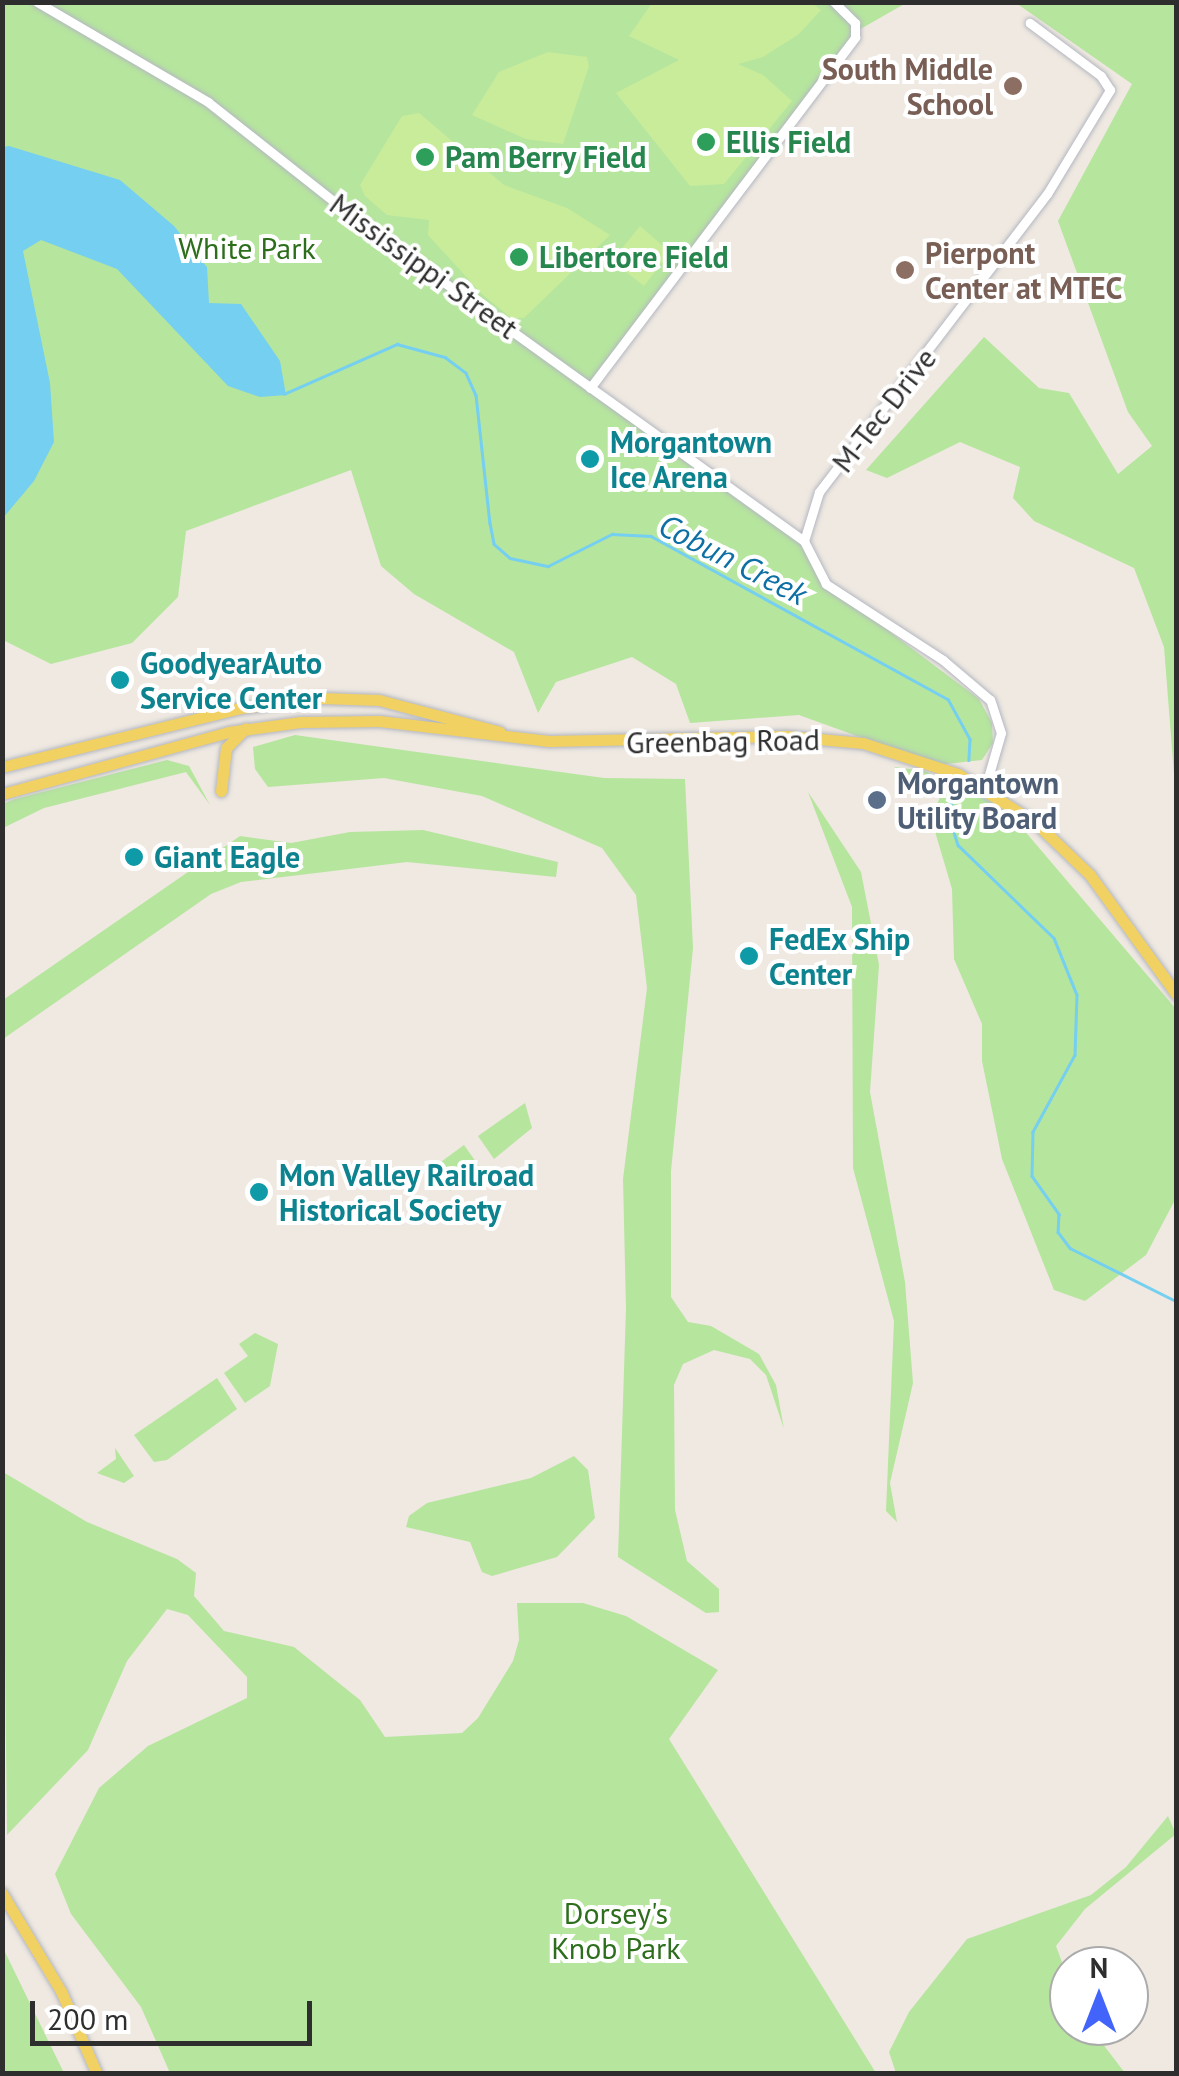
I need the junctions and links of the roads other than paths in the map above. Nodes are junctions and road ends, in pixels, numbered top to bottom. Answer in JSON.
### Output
{"nodes":[{"id":1,"x":37,"y":2,"type":"edge"},
{"id":2,"x":834,"y":2,"type":"edge"},
{"id":3,"x":1030,"y":23,"type":"dead end"},
{"id":4,"x":590,"y":388,"type":"junction"},
{"id":5,"x":804,"y":541,"type":"junction"},
{"id":6,"x":246,"y":728,"type":"junction"},
{"id":7,"x":528,"y":740,"type":"junction"},
{"id":8,"x":2,"y":768,"type":"edge"},
{"id":9,"x":984,"y":788,"type":"junction"},
{"id":10,"x":222,"y":791,"type":"dead end"},
{"id":11,"x":2,"y":794,"type":"edge"},
{"id":12,"x":1176,"y":994,"type":"edge"},
{"id":13,"x":2,"y":1892,"type":"edge"},
{"id":14,"x":96,"y":2074,"type":"edge"}],
"edges":[{"from":1,"to":4,"type":"street","name":"Mississippi Street"},
{"from":2,"to":4,"type":"street"},
{"from":3,"to":5,"type":"street","name":"M-Tec Drive"},
{"from":4,"to":5,"type":"street","name":"Mississippi Street"},
{"from":5,"to":9,"type":"street"},
{"from":6,"to":7,"type":"main road","name":"Greenbag Road"},
{"from":6,"to":10,"type":"main road"},
{"from":6,"to":11,"type":"main road","name":"Greenbag Road"},
{"from":7,"to":8,"type":"main road","name":"Greenbag Road"},
{"from":7,"to":9,"type":"main road","name":"Greenbag Road"},
{"from":9,"to":12,"type":"main road","name":"Greenbag Road"},
{"from":13,"to":14,"type":"main road"}]}
